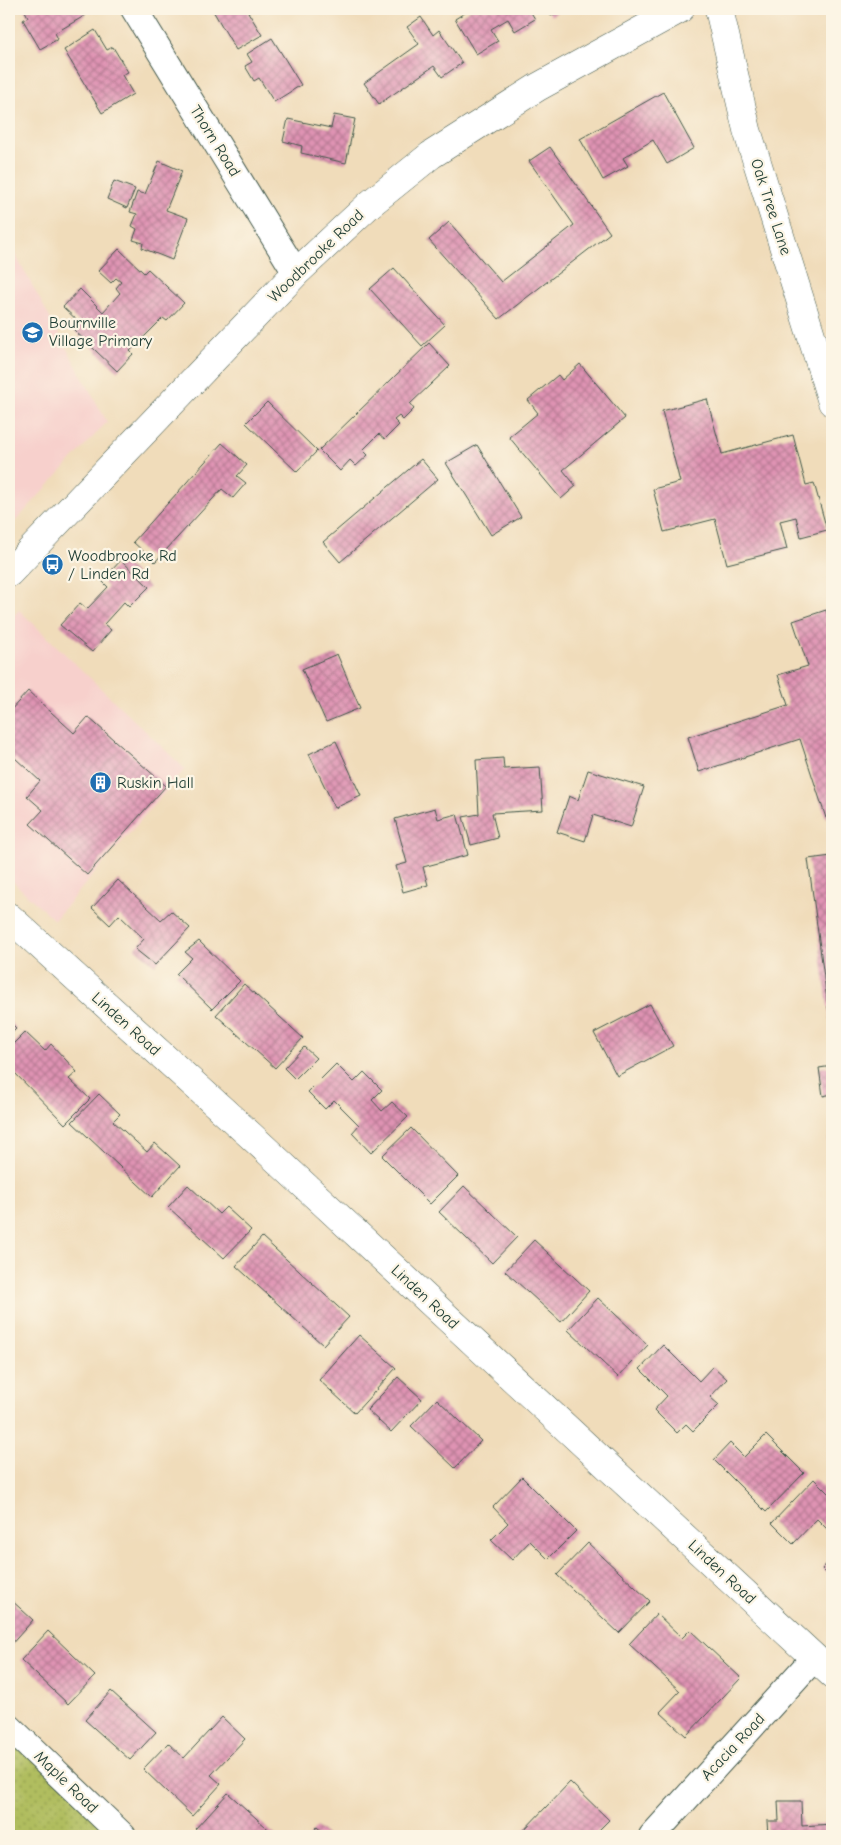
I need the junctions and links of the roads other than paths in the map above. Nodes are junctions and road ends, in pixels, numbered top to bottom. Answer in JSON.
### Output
{"nodes":[{"id":1,"x":134,"y":9,"type":"edge"},
{"id":2,"x":680,"y":9,"type":"edge"},
{"id":3,"x":719,"y":9,"type":"edge"},
{"id":4,"x":296,"y":273,"type":"junction"},
{"id":5,"x":832,"y":402,"type":"edge"},
{"id":6,"x":9,"y":573,"type":"edge"},
{"id":7,"x":10,"y":920,"type":"edge"},
{"id":8,"x":823,"y":1666,"type":"edge"},
{"id":9,"x":9,"y":1727,"type":"edge"},
{"id":10,"x":123,"y":1836,"type":"edge"},
{"id":11,"x":652,"y":1836,"type":"edge"}],
"edges":[{"from":1,"to":4,"type":"street","name":"Thorn Road"},
{"from":2,"to":4,"type":"main road","name":"Woodbrooke Road"},
{"from":3,"to":5,"type":"main road","name":"Oak Tree Lane"},
{"from":4,"to":6,"type":"main road","name":"Woodbrooke Road"},
{"from":7,"to":8,"type":"main road","name":"Linden Road"},
{"from":8,"to":11,"type":"street","name":"Acacia Road"},
{"from":9,"to":10,"type":"street","name":"Maple Road"}]}
